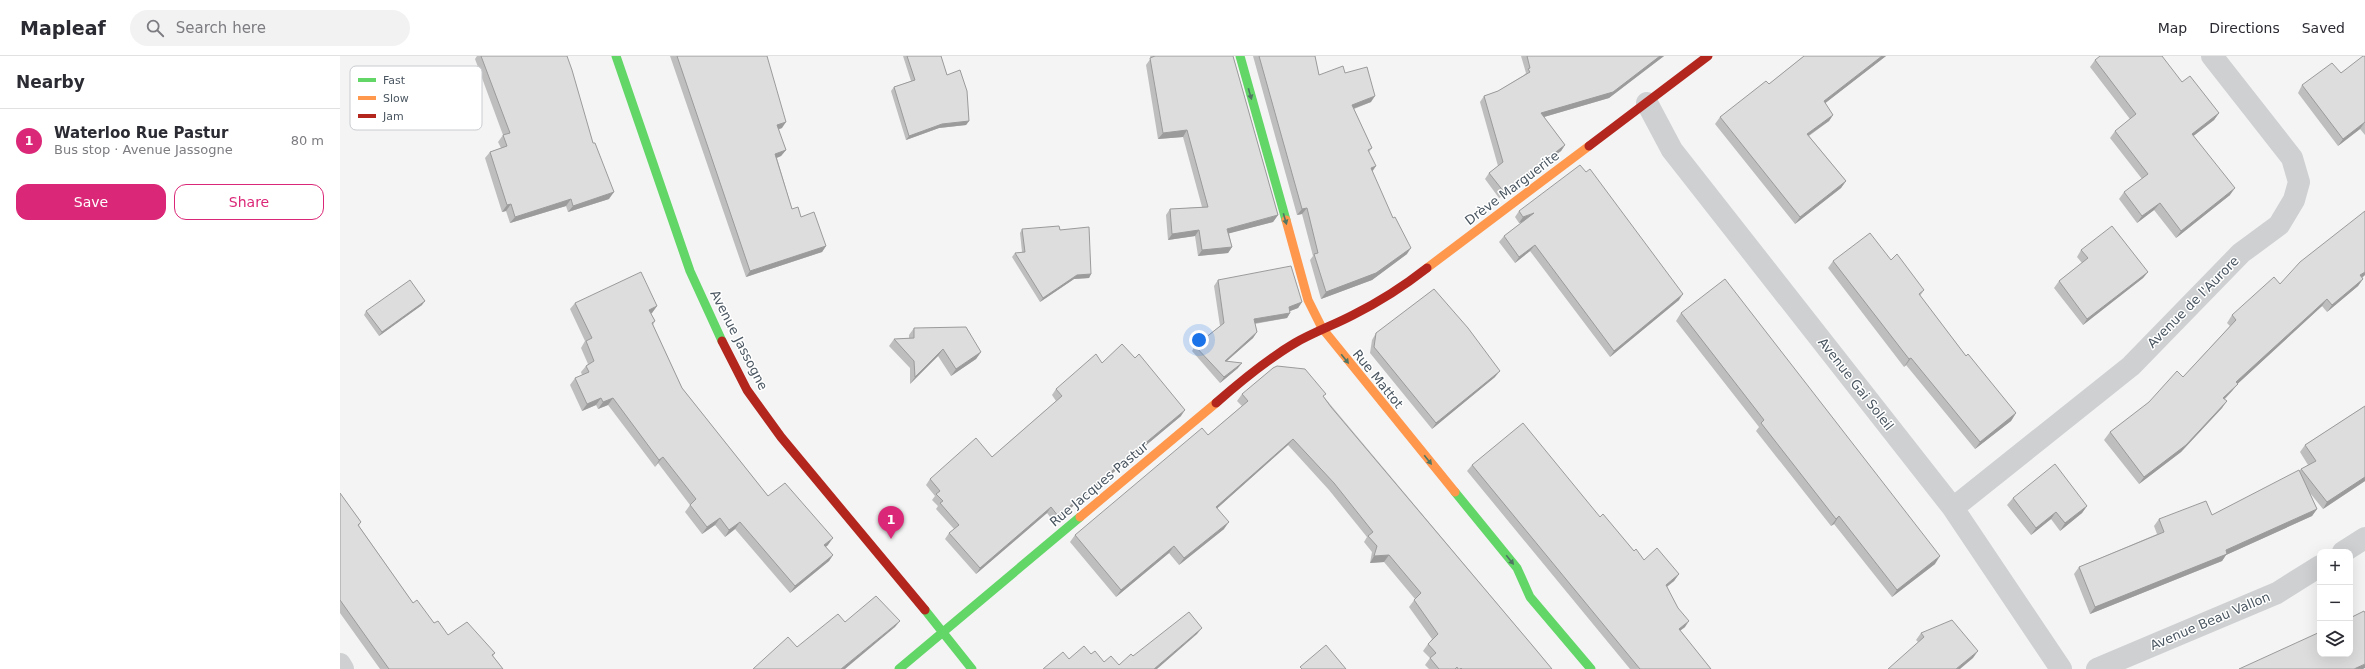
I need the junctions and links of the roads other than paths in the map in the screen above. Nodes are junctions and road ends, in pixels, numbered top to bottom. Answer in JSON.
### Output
{"nodes":[{"id":1,"x":616,"y":56,"type":"edge"},
{"id":2,"x":1240,"y":56,"type":"edge"},
{"id":3,"x":1708,"y":56,"type":"edge"},
{"id":4,"x":2212,"y":56,"type":"edge"},
{"id":5,"x":1647,"y":103,"type":"junction"},
{"id":6,"x":1322,"y":328,"type":"junction"},
{"id":7,"x":1953,"y":508,"type":"junction"},
{"id":8,"x":2365,"y":538,"type":"edge"},
{"id":9,"x":2347,"y":549,"type":"edge"},
{"id":10,"x":2317,"y":568,"type":"edge"},
{"id":11,"x":943,"y":632,"type":"junction"},
{"id":12,"x":340,"y":664,"type":"edge"},
{"id":13,"x":343,"y":669,"type":"edge"},
{"id":14,"x":899,"y":669,"type":"edge"},
{"id":15,"x":972,"y":669,"type":"edge"},
{"id":16,"x":1591,"y":669,"type":"edge"},
{"id":17,"x":2061,"y":669,"type":"edge"},
{"id":18,"x":2097,"y":669,"type":"edge"}],
"edges":[{"from":1,"to":11,"type":"street","name":"Avenue Jassogne"},
{"from":2,"to":6,"type":"street","name":"Rue Mattot","one_way":true},
{"from":3,"to":5,"type":"street","name":"Drève Marguerite"},
{"from":4,"to":7,"type":"street","name":"Avenue de l'Aurore"},
{"from":5,"to":6,"type":"street","name":"Drève Marguerite"},
{"from":5,"to":7,"type":"street","name":"Avenue Gai Soleil"},
{"from":6,"to":11,"type":"street","name":"Rue Jacques Pastur"},
{"from":6,"to":16,"type":"street","name":"Rue Mattot","one_way":true},
{"from":7,"to":17,"type":"street","name":"Avenue Gai Soleil"},
{"from":8,"to":9,"type":"street"},
{"from":10,"to":18,"type":"street","name":"Avenue Beau Vallon"},
{"from":11,"to":14,"type":"street","name":"Rue Jacques Pastur"},
{"from":11,"to":15,"type":"street","name":"Avenue Jassogne"},
{"from":12,"to":13,"type":"street"}]}
